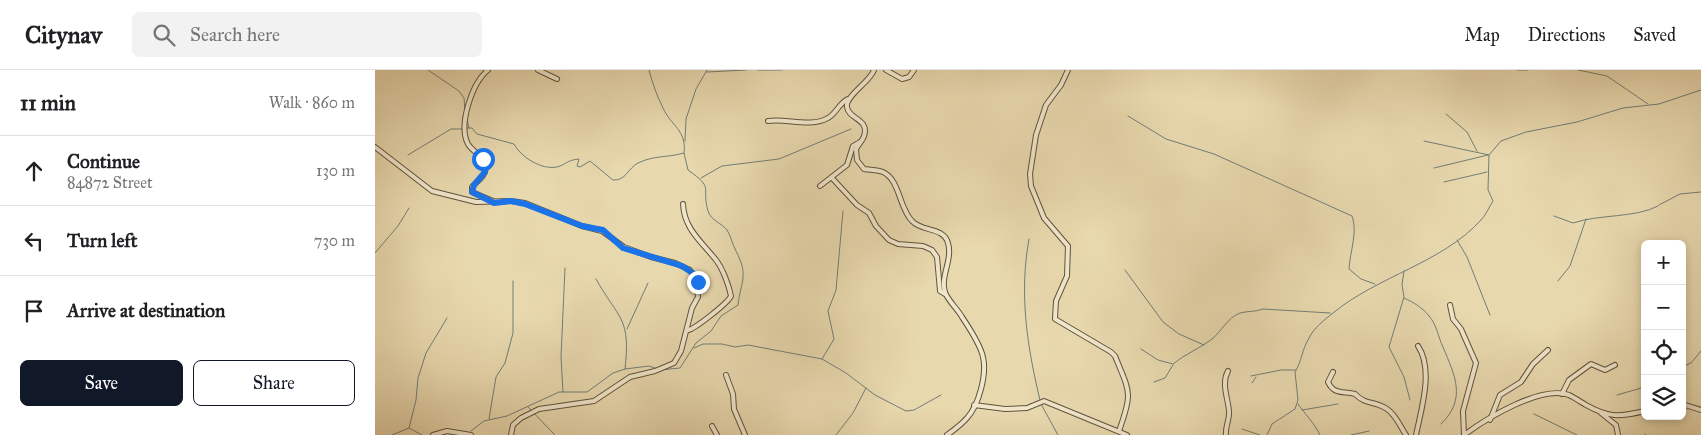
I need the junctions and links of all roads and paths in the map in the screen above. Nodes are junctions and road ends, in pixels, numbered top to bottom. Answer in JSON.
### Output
{"nodes":[{"id":1,"x":488,"y":70,"type":"edge"},
{"id":2,"x":538,"y":70,"type":"edge"},
{"id":3,"x":874,"y":70,"type":"edge"},
{"id":4,"x":886,"y":70,"type":"edge"},
{"id":5,"x":914,"y":70,"type":"edge"},
{"id":6,"x":1067,"y":70,"type":"edge"},
{"id":7,"x":557,"y":79,"type":"dead end"},
{"id":8,"x":850,"y":98,"type":"junction"},
{"id":9,"x":768,"y":121,"type":"dead end"},
{"id":10,"x":860,"y":142,"type":"junction"},
{"id":11,"x":375,"y":147,"type":"edge"},
{"id":12,"x":832,"y":178,"type":"junction"},
{"id":13,"x":820,"y":186,"type":"dead end"},
{"id":14,"x":494,"y":203,"type":"junction"},
{"id":15,"x":683,"y":204,"type":"dead end"},
{"id":16,"x":945,"y":294,"type":"junction"},
{"id":17,"x":1450,"y":305,"type":"dead end"},
{"id":18,"x":689,"y":330,"type":"junction"},
{"id":19,"x":1418,"y":346,"type":"dead end"},
{"id":20,"x":1549,"y":350,"type":"dead end"},
{"id":21,"x":1615,"y":365,"type":"dead end"},
{"id":22,"x":1228,"y":371,"type":"dead end"},
{"id":23,"x":1333,"y":372,"type":"dead end"},
{"id":24,"x":727,"y":375,"type":"dead end"},
{"id":25,"x":1562,"y":394,"type":"junction"},
{"id":26,"x":974,"y":405,"type":"junction"},
{"id":27,"x":1686,"y":405,"type":"edge"},
{"id":28,"x":1701,"y":410,"type":"edge"},
{"id":29,"x":1600,"y":412,"type":"junction"},
{"id":30,"x":1641,"y":412,"type":"edge"},
{"id":31,"x":1489,"y":420,"type":"junction"},
{"id":32,"x":712,"y":426,"type":"dead end"},
{"id":33,"x":1119,"y":430,"type":"junction"},
{"id":34,"x":433,"y":435,"type":"edge"},
{"id":35,"x":471,"y":435,"type":"edge"},
{"id":36,"x":511,"y":435,"type":"edge"},
{"id":37,"x":717,"y":435,"type":"edge"},
{"id":38,"x":745,"y":435,"type":"edge"},
{"id":39,"x":947,"y":435,"type":"edge"},
{"id":40,"x":1127,"y":435,"type":"edge"},
{"id":41,"x":1226,"y":435,"type":"edge"},
{"id":42,"x":1406,"y":435,"type":"edge"},
{"id":43,"x":1416,"y":435,"type":"edge"},
{"id":44,"x":1464,"y":435,"type":"edge"},
{"id":45,"x":1618,"y":435,"type":"edge"}],
"edges":[{"from":1,"to":14,"type":"street"},
{"from":2,"to":7,"type":"street"},
{"from":3,"to":8,"type":"street"},
{"from":4,"to":5,"type":"street"},
{"from":6,"to":33,"type":"street"},
{"from":8,"to":9,"type":"street"},
{"from":8,"to":10,"type":"street"},
{"from":10,"to":12,"type":"street"},
{"from":10,"to":16,"type":"street"},
{"from":11,"to":14,"type":"street"},
{"from":12,"to":13,"type":"street"},
{"from":12,"to":16,"type":"street"},
{"from":14,"to":18,"type":"street"},
{"from":15,"to":18,"type":"street"},
{"from":16,"to":26,"type":"street"},
{"from":17,"to":44,"type":"street"},
{"from":18,"to":36,"type":"street"},
{"from":19,"to":43,"type":"street"},
{"from":20,"to":31,"type":"street"},
{"from":21,"to":25,"type":"street"},
{"from":22,"to":41,"type":"street"},
{"from":23,"to":42,"type":"street"},
{"from":24,"to":38,"type":"street"},
{"from":25,"to":29,"type":"street"},
{"from":25,"to":31,"type":"street"},
{"from":26,"to":33,"type":"street"},
{"from":26,"to":39,"type":"street"},
{"from":27,"to":28,"type":"street"},
{"from":29,"to":30,"type":"street"},
{"from":29,"to":45,"type":"street"},
{"from":31,"to":44,"type":"street"},
{"from":32,"to":37,"type":"street"},
{"from":33,"to":40,"type":"street"},
{"from":34,"to":35,"type":"street"}]}
